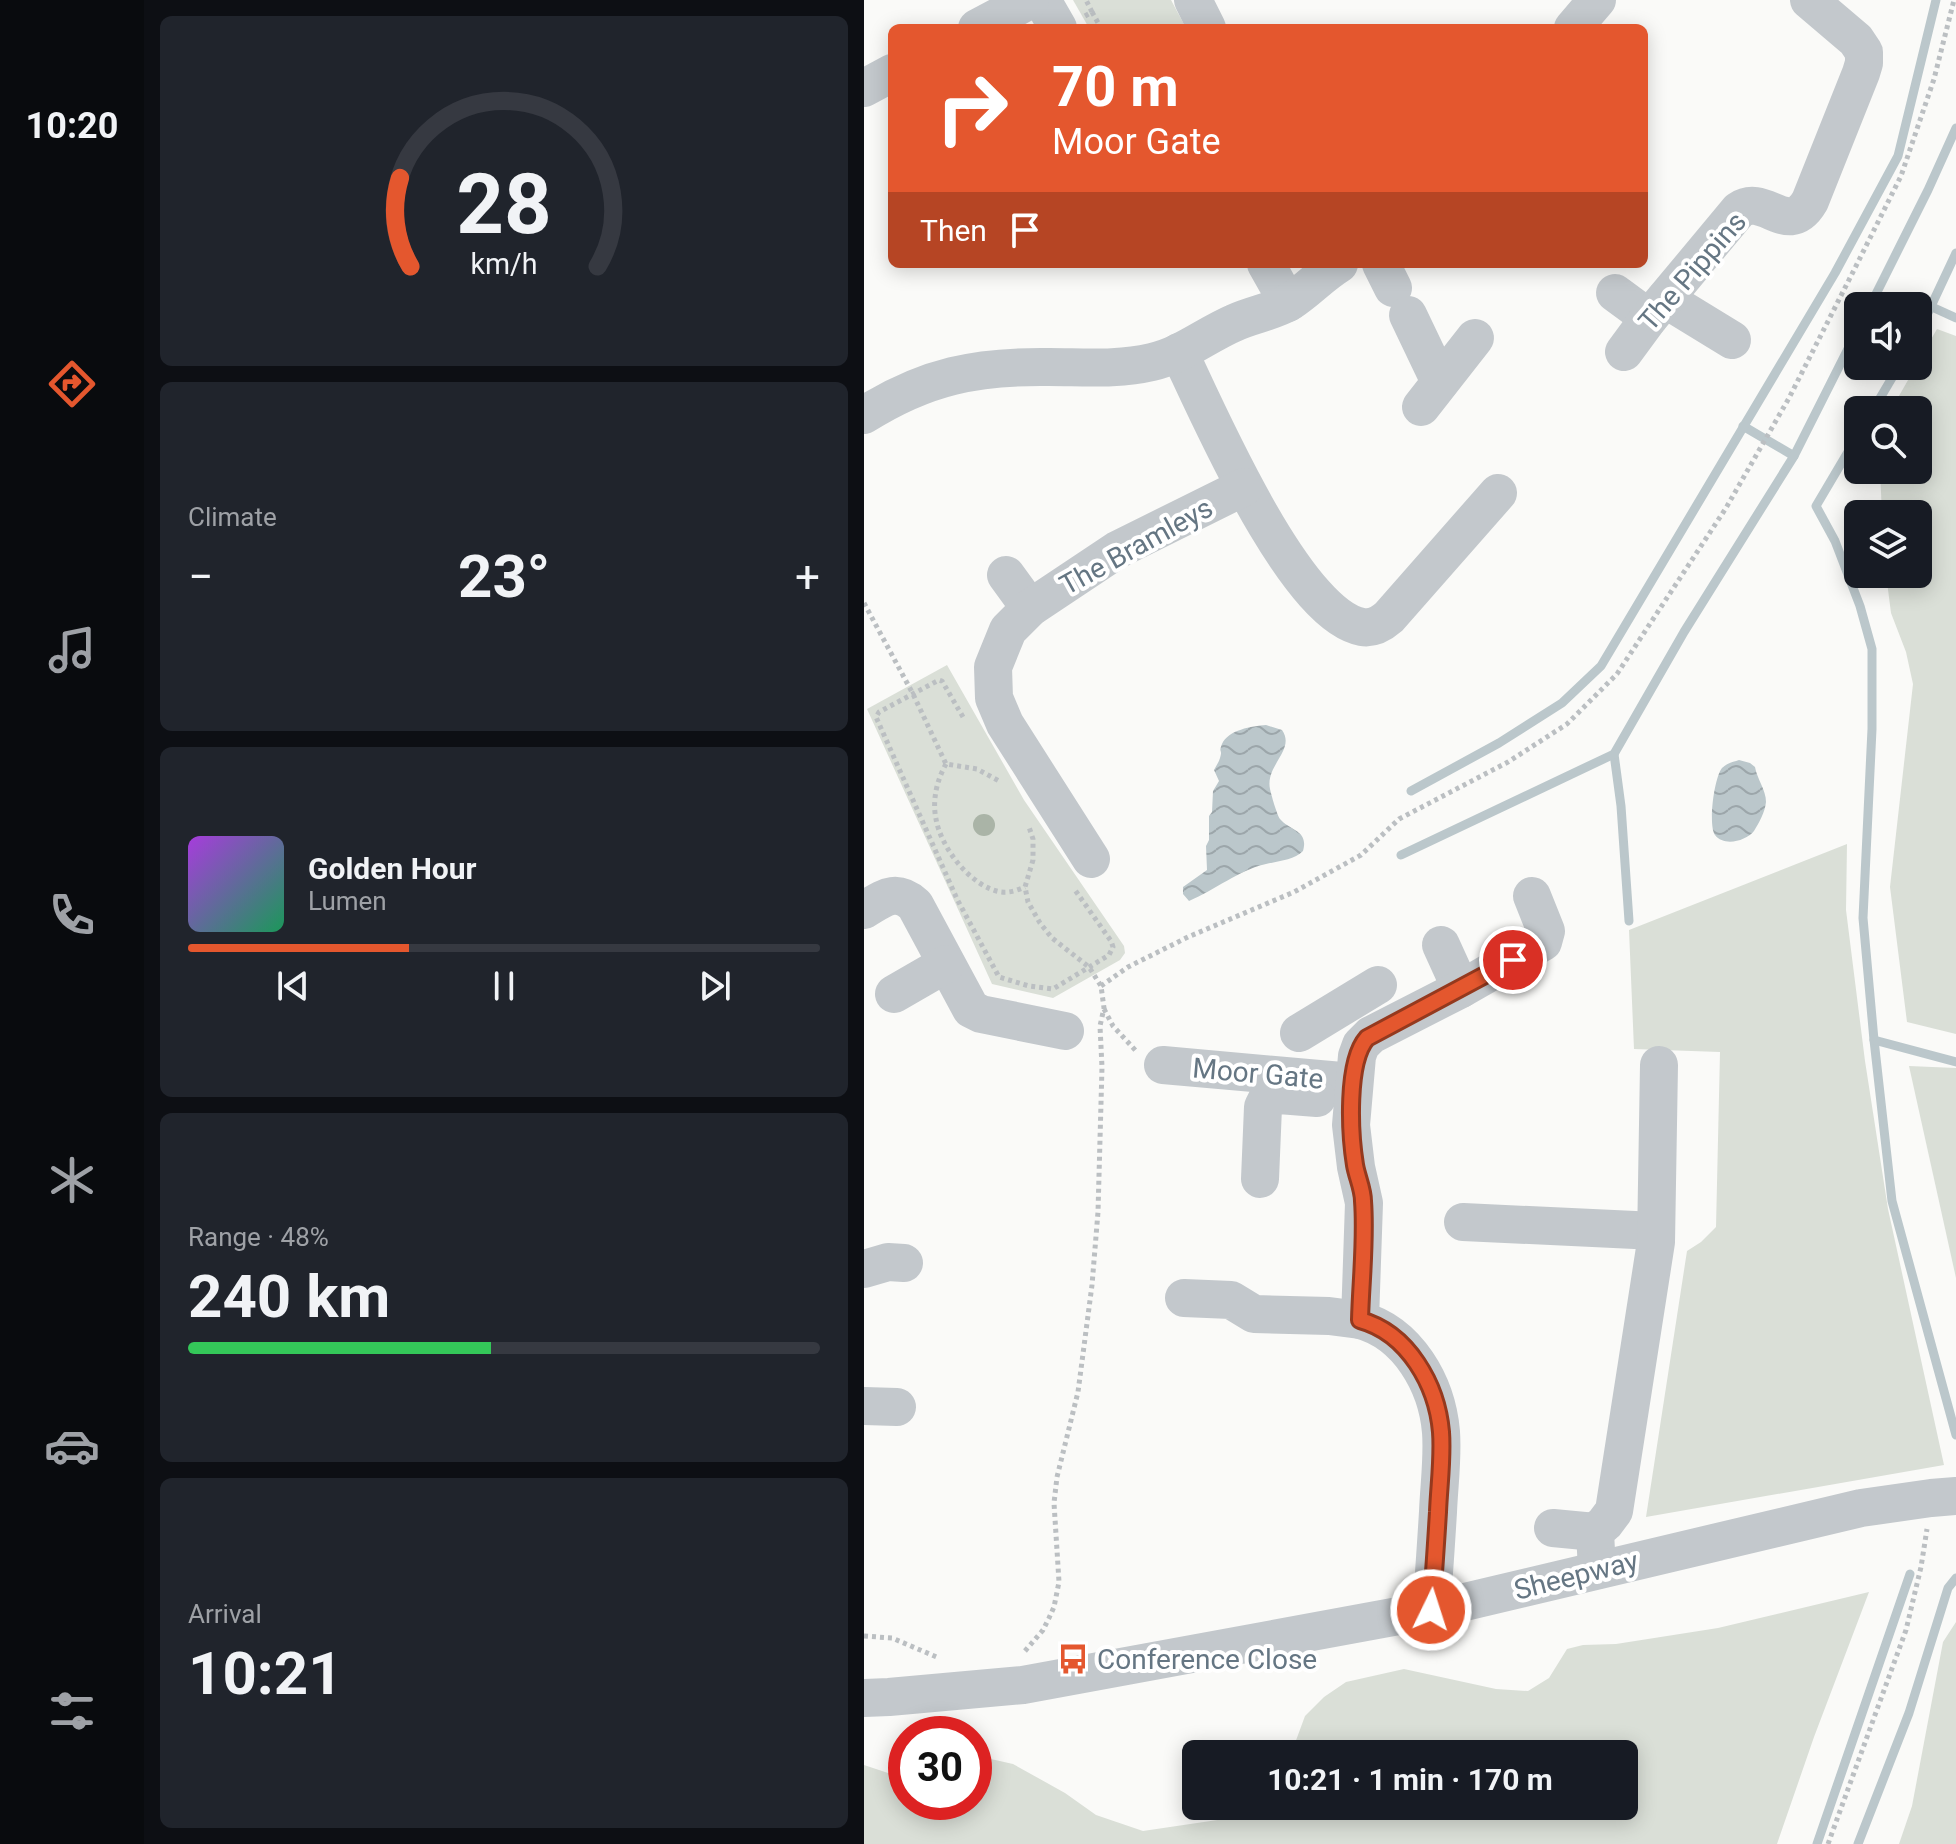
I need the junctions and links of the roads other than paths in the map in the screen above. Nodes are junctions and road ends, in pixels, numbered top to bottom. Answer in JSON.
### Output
{"nodes":[{"id":1,"x":1030,"y":0,"type":"edge"},
{"id":2,"x":1042,"y":0,"type":"edge"},
{"id":3,"x":1193,"y":0,"type":"edge"},
{"id":4,"x":1597,"y":0,"type":"edge"},
{"id":5,"x":1809,"y":0,"type":"edge"},
{"id":6,"x":985,"y":24,"type":"edge"},
{"id":7,"x":1056,"y":24,"type":"edge"},
{"id":8,"x":1205,"y":24,"type":"edge"},
{"id":9,"x":1576,"y":24,"type":"edge"},
{"id":10,"x":888,"y":75,"type":"edge"},
{"id":11,"x":864,"y":88,"type":"edge"},
{"id":12,"x":1268,"y":268,"type":"edge"},
{"id":13,"x":1334,"y":268,"type":"edge"},
{"id":14,"x":1394,"y":289,"type":"edge"},
{"id":15,"x":1615,"y":293,"type":"dead end"},
{"id":16,"x":1288,"y":303,"type":"junction"},
{"id":17,"x":1657,"y":308,"type":"junction"},
{"id":18,"x":1475,"y":338,"type":"dead end"},
{"id":19,"x":1732,"y":340,"type":"dead end"},
{"id":20,"x":1179,"y":352,"type":"junction"},
{"id":21,"x":1624,"y":352,"type":"dead end"},
{"id":22,"x":864,"y":415,"type":"edge"},
{"id":23,"x":1244,"y":487,"type":"junction"},
{"id":24,"x":1499,"y":494,"type":"dead end"},
{"id":25,"x":1006,"y":575,"type":"dead end"},
{"id":26,"x":1030,"y":608,"type":"junction"},
{"id":27,"x":1080,"y":869,"type":"road end"},
{"id":28,"x":1532,"y":896,"type":"dead end"},
{"id":29,"x":864,"y":910,"type":"edge"},
{"id":30,"x":1441,"y":945,"type":"dead end"},
{"id":31,"x":946,"y":964,"type":"junction"},
{"id":32,"x":1378,"y":985,"type":"dead end"},
{"id":33,"x":1461,"y":989,"type":"junction"},
{"id":34,"x":894,"y":994,"type":"dead end"},
{"id":35,"x":1337,"y":1010,"type":"junction"},
{"id":36,"x":1065,"y":1031,"type":"dead end"},
{"id":37,"x":1299,"y":1033,"type":"dead end"},
{"id":38,"x":1367,"y":1038,"type":"junction"},
{"id":39,"x":1163,"y":1065,"type":"road end"},
{"id":40,"x":1659,"y":1065,"type":"dead end"},
{"id":41,"x":1353,"y":1092,"type":"junction"},
{"id":42,"x":1260,"y":1179,"type":"dead end"},
{"id":43,"x":1463,"y":1222,"type":"dead end"},
{"id":44,"x":1656,"y":1231,"type":"junction"},
{"id":45,"x":904,"y":1263,"type":"dead end"},
{"id":46,"x":864,"y":1269,"type":"edge"},
{"id":47,"x":1184,"y":1298,"type":"dead end"},
{"id":48,"x":1360,"y":1320,"type":"junction"},
{"id":49,"x":1944,"y":1497,"type":"edge"},
{"id":50,"x":1553,"y":1528,"type":"dead end"},
{"id":51,"x":1595,"y":1532,"type":"junction"},
{"id":52,"x":1597,"y":1570,"type":"junction"},
{"id":53,"x":1431,"y":1610,"type":"junction"},
{"id":54,"x":864,"y":1698,"type":"edge"}],
"edges":[{"from":1,"to":6,"type":"street"},
{"from":2,"to":7,"type":"street"},
{"from":3,"to":8,"type":"street"},
{"from":4,"to":9,"type":"street"},
{"from":5,"to":17,"type":"street","name":"The Pippins"},
{"from":10,"to":11,"type":"street"},
{"from":12,"to":16,"type":"street"},
{"from":13,"to":16,"type":"street"},
{"from":14,"to":18,"type":"street"},
{"from":15,"to":17,"type":"street"},
{"from":16,"to":20,"type":"street"},
{"from":17,"to":19,"type":"street"},
{"from":17,"to":21,"type":"street","name":"The Pippins"},
{"from":20,"to":22,"type":"street"},
{"from":20,"to":23,"type":"street","name":"The Bramleys"},
{"from":23,"to":24,"type":"street","name":"The Bramleys"},
{"from":23,"to":26,"type":"street","name":"The Bramleys"},
{"from":25,"to":26,"type":"street","name":"The Bramleys"},
{"from":26,"to":27,"type":"street","name":"The Bramleys"},
{"from":28,"to":33,"type":"street"},
{"from":29,"to":31,"type":"street"},
{"from":30,"to":33,"type":"street"},
{"from":31,"to":34,"type":"street"},
{"from":31,"to":36,"type":"street"},
{"from":32,"to":35,"type":"street","name":"Moor Gate"},
{"from":33,"to":38,"type":"street"},
{"from":35,"to":37,"type":"street","name":"Moor Gate"},
{"from":35,"to":38,"type":"street"},
{"from":38,"to":41,"type":"street","name":"Moor Gate"},
{"from":39,"to":41,"type":"street","name":"Moor Gate"},
{"from":40,"to":44,"type":"street"},
{"from":41,"to":42,"type":"street","name":"Moor Gate"},
{"from":41,"to":48,"type":"street","name":"Moor Gate"},
{"from":43,"to":44,"type":"street"},
{"from":44,"to":51,"type":"street"},
{"from":45,"to":46,"type":"street"},
{"from":47,"to":48,"type":"street"},
{"from":48,"to":53,"type":"street"},
{"from":49,"to":52,"type":"street","name":"Sheepway"},
{"from":50,"to":51,"type":"street"},
{"from":51,"to":52,"type":"street"},
{"from":52,"to":53,"type":"street","name":"Sheepway"},
{"from":53,"to":54,"type":"street","name":"Sheepway"}]}
